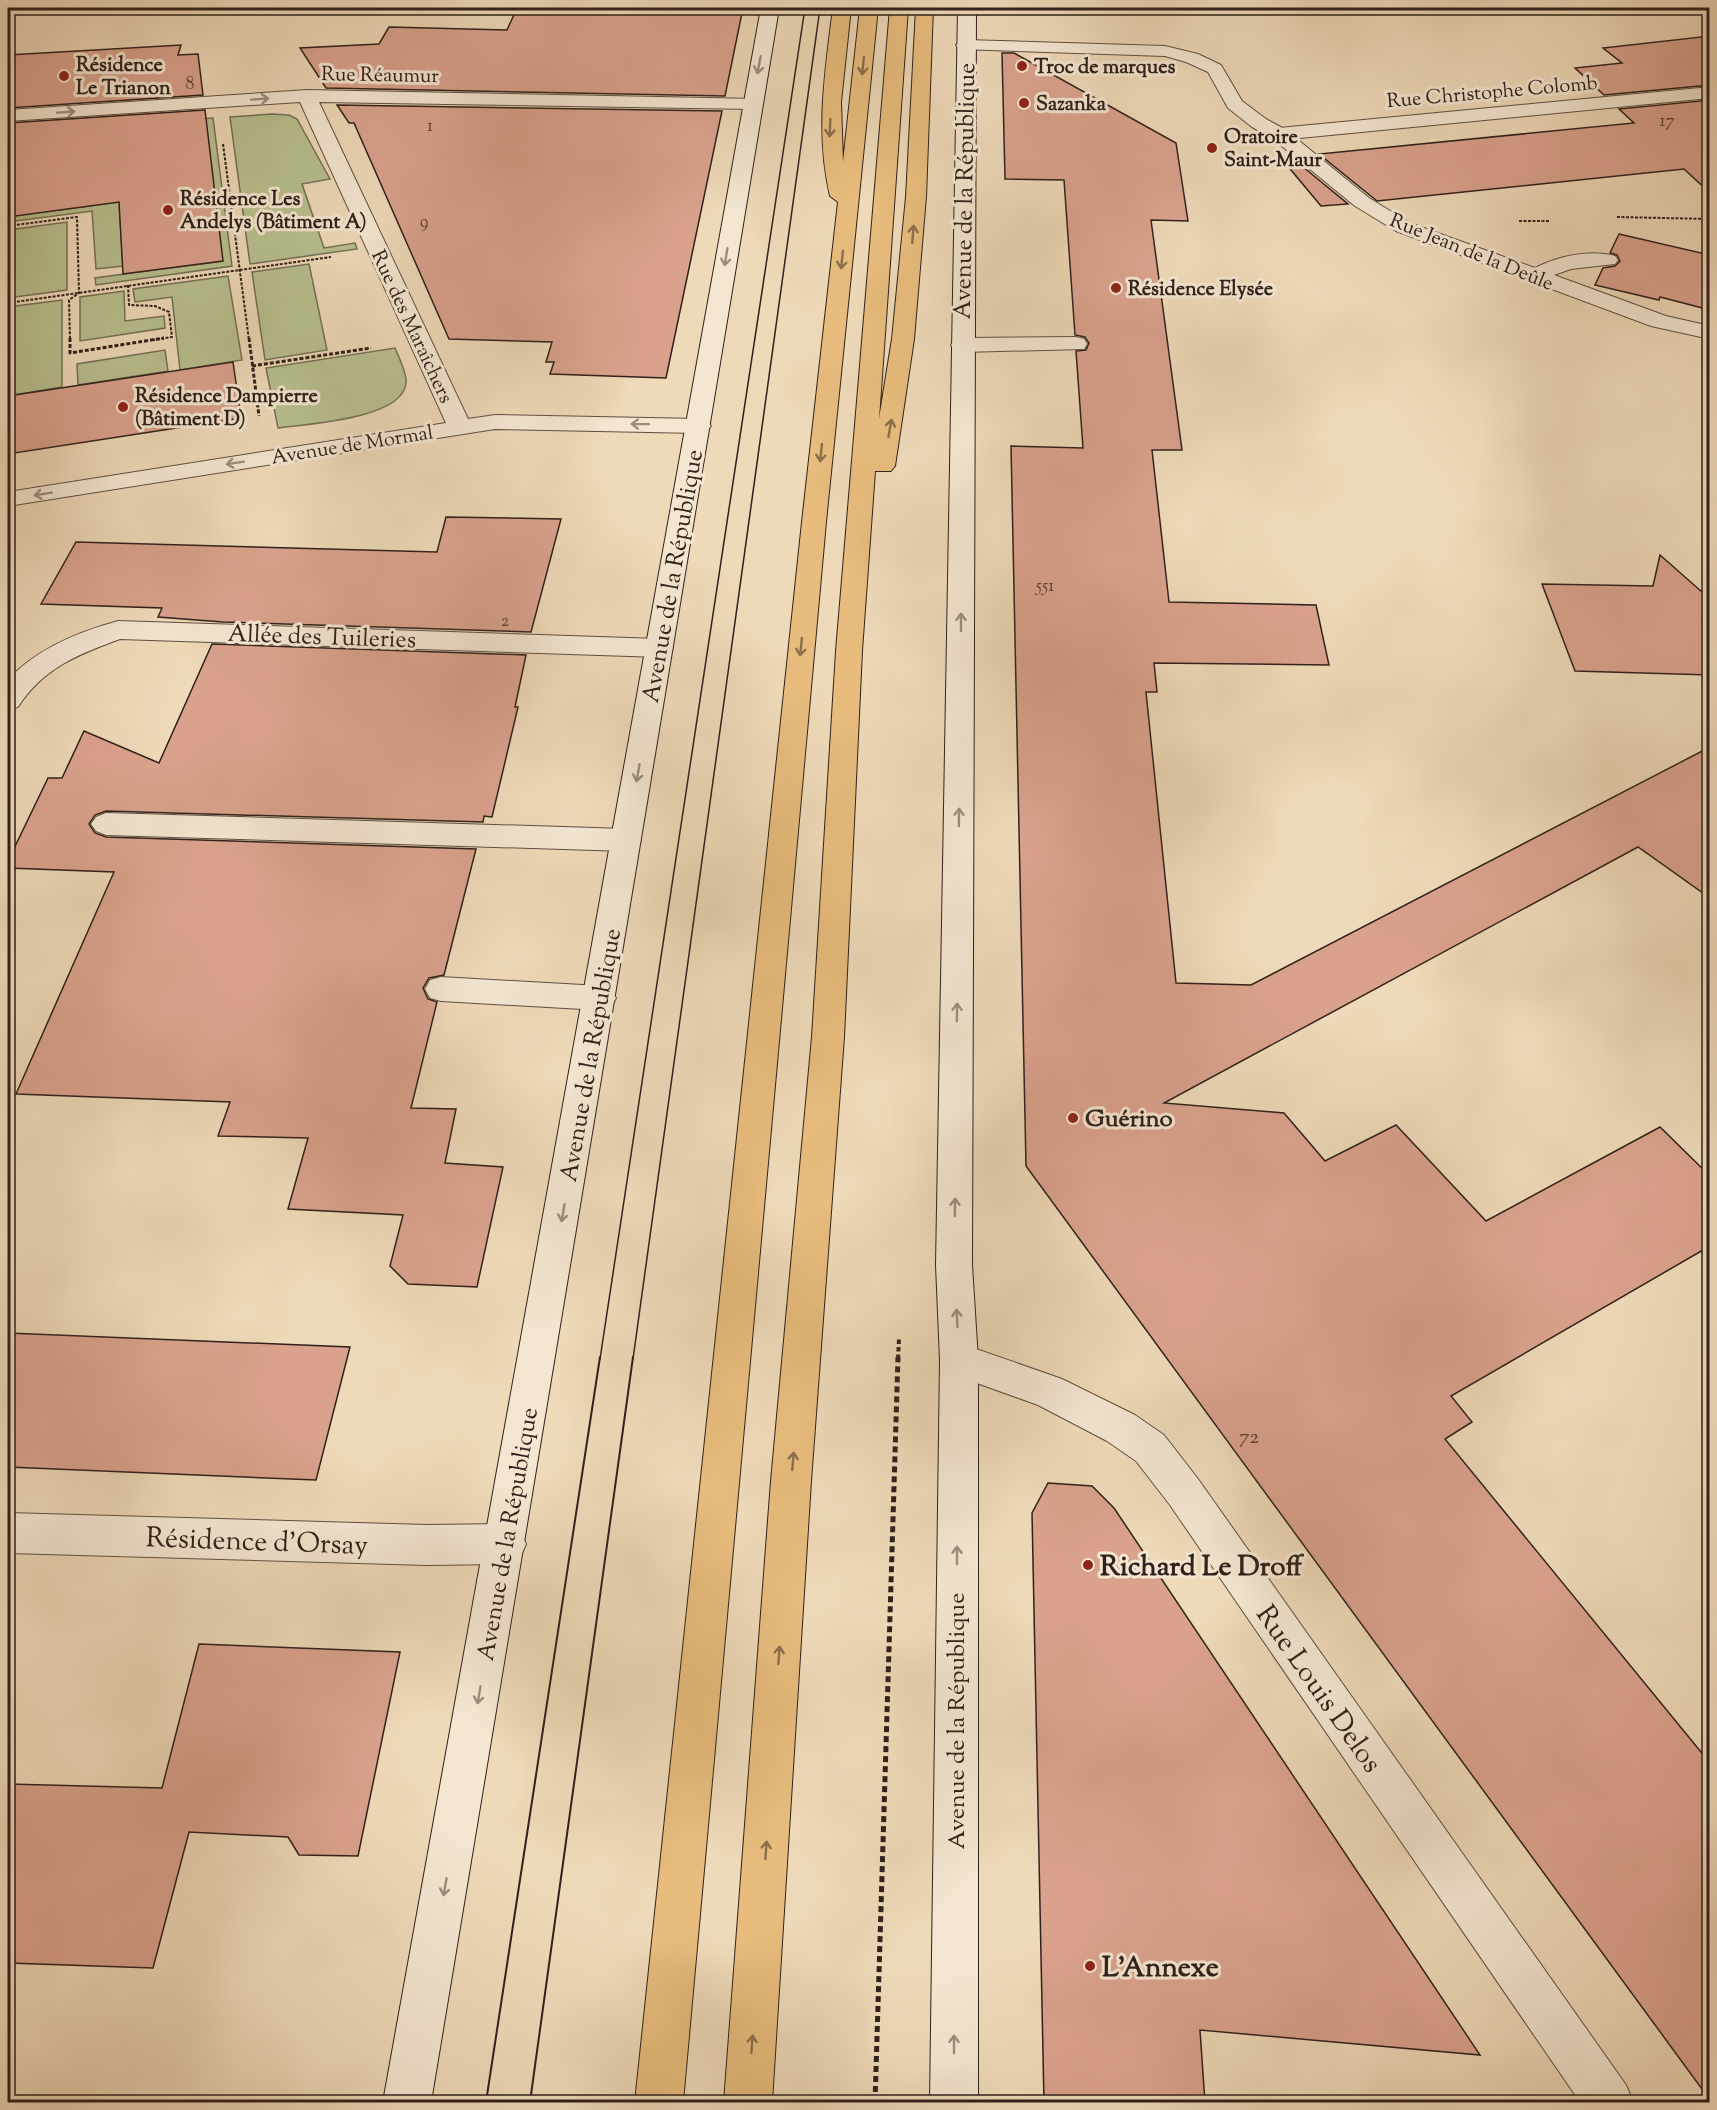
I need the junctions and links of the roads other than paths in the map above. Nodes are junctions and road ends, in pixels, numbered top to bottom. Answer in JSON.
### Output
{"nodes":[{"id":1,"x":770,"y":8,"type":"edge"},
{"id":2,"x":842,"y":8,"type":"edge"},
{"id":3,"x":869,"y":8,"type":"edge"},
{"id":4,"x":899,"y":8,"type":"edge"},
{"id":5,"x":924,"y":8,"type":"edge"},
{"id":6,"x":967,"y":8,"type":"edge"},
{"id":7,"x":965,"y":45,"type":"junction"},
{"id":8,"x":1710,"y":92,"type":"edge"},
{"id":9,"x":307,"y":96,"type":"junction"},
{"id":10,"x":752,"y":103,"type":"junction"},
{"id":11,"x":8,"y":116,"type":"edge"},
{"id":12,"x":1279,"y":134,"type":"junction"},
{"id":13,"x":847,"y":218,"type":"junction"},
{"id":14,"x":1608,"y":260,"type":"dead end"},
{"id":15,"x":1536,"y":277,"type":"junction"},
{"id":16,"x":1710,"y":333,"type":"edge"},
{"id":17,"x":1076,"y":344,"type":"dead end"},
{"id":18,"x":962,"y":345,"type":"junction"},
{"id":19,"x":459,"y":426,"type":"junction"},
{"id":20,"x":699,"y":426,"type":"junction"},
{"id":21,"x":8,"y":499,"type":"edge"},
{"id":22,"x":660,"y":648,"type":"junction"},
{"id":23,"x":849,"y":651,"type":"junction"},
{"id":24,"x":8,"y":700,"type":"edge"},
{"id":25,"x":106,"y":824,"type":"dead end"},
{"id":26,"x":626,"y":840,"type":"junction"},
{"id":27,"x":441,"y":989,"type":"dead end"},
{"id":28,"x":600,"y":998,"type":"junction"},
{"id":29,"x":959,"y":1360,"type":"junction"},
{"id":30,"x":8,"y":1533,"type":"edge"},
{"id":31,"x":506,"y":1544,"type":"junction"},
{"id":32,"x":406,"y":2103,"type":"edge"},
{"id":33,"x":659,"y":2103,"type":"edge"},
{"id":34,"x":748,"y":2103,"type":"edge"},
{"id":35,"x":954,"y":2103,"type":"edge"},
{"id":36,"x":1610,"y":2103,"type":"edge"}],
"edges":[{"from":1,"to":10,"type":"street","name":"Avenue de la République","one_way":true},
{"from":2,"to":13,"type":"main road","one_way":true},
{"from":3,"to":13,"type":"main road","one_way":true},
{"from":4,"to":23,"type":"main road"},
{"from":23,"to":5,"type":"main road","one_way":true},
{"from":6,"to":7,"type":"street","name":"Avenue de la République"},
{"from":7,"to":12,"type":"street","name":"Rue Jean de la Deûle"},
{"from":7,"to":18,"type":"street","name":"Avenue de la République"},
{"from":8,"to":12,"type":"street","name":"Rue Christophe Colomb"},
{"from":9,"to":10,"type":"street","name":"Rue Réaumur"},
{"from":11,"to":9,"type":"street","name":"Rue Réaumur","one_way":true},
{"from":9,"to":19,"type":"street","name":"Rue des Maraîchers"},
{"from":10,"to":20,"type":"street","name":"Avenue de la République","one_way":true},
{"from":12,"to":15,"type":"street","name":"Rue Jean de la Deûle"},
{"from":13,"to":33,"type":"main road","one_way":true},
{"from":14,"to":15,"type":"street"},
{"from":15,"to":16,"type":"street","name":"Rue Jean de la Deûle"},
{"from":17,"to":18,"type":"street"},
{"from":29,"to":18,"type":"street","name":"Avenue de la République","one_way":true},
{"from":20,"to":19,"type":"street","name":"Avenue de Mormal","one_way":true},
{"from":19,"to":21,"type":"street","name":"Avenue de Mormal","one_way":true},
{"from":20,"to":22,"type":"street","name":"Avenue de la République"},
{"from":22,"to":24,"type":"street","name":"Allée des Tuileries"},
{"from":22,"to":26,"type":"street","name":"Avenue de la République","one_way":true},
{"from":34,"to":23,"type":"main road","one_way":true},
{"from":25,"to":26,"type":"street"},
{"from":26,"to":28,"type":"street","name":"Avenue de la République"},
{"from":27,"to":28,"type":"street"},
{"from":28,"to":31,"type":"street","name":"Avenue de la République","one_way":true},
{"from":35,"to":29,"type":"street","name":"Avenue de la République","one_way":true},
{"from":29,"to":36,"type":"street","name":"Rue Louis Delos"},
{"from":30,"to":31,"type":"street","name":"Résidence d'Orsay"},
{"from":31,"to":32,"type":"street","name":"Avenue de la République","one_way":true}]}
